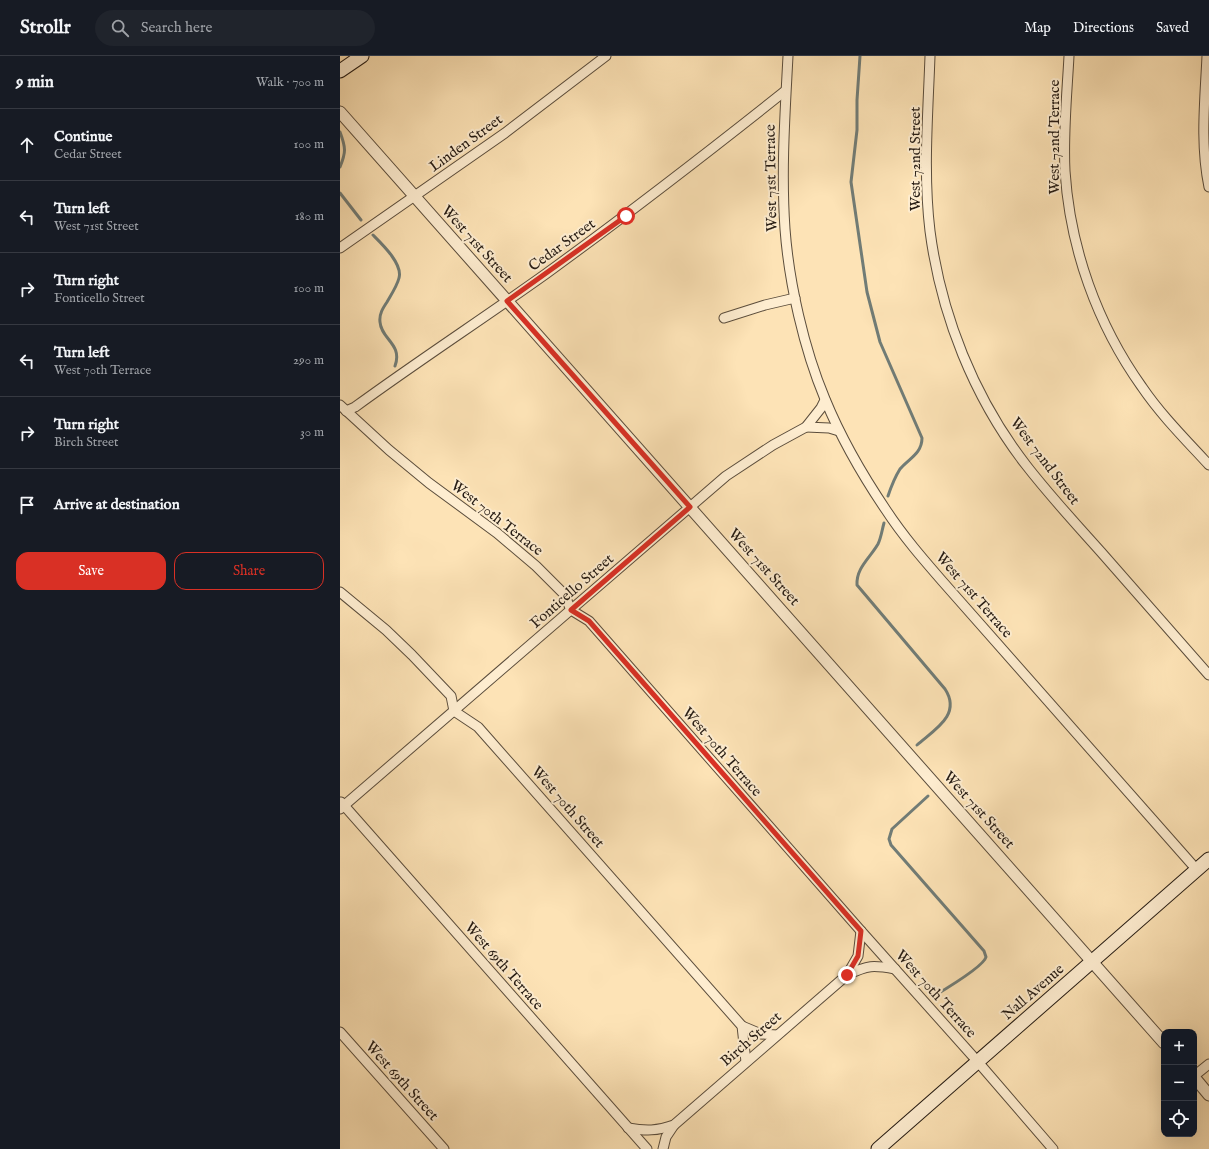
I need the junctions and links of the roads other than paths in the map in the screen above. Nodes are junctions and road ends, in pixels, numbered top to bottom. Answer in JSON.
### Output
{"nodes":[{"id":1,"x":362,"y":56,"type":"edge"},
{"id":2,"x":606,"y":56,"type":"edge"},
{"id":3,"x":788,"y":56,"type":"edge"},
{"id":4,"x":930,"y":56,"type":"edge"},
{"id":5,"x":1069,"y":56,"type":"edge"},
{"id":6,"x":1207,"y":56,"type":"edge"},
{"id":7,"x":340,"y":72,"type":"edge"},
{"id":8,"x":785,"y":90,"type":"junction"},
{"id":9,"x":340,"y":112,"type":"edge"},
{"id":10,"x":1209,"y":187,"type":"edge"},
{"id":11,"x":415,"y":196,"type":"junction"},
{"id":12,"x":340,"y":248,"type":"edge"},
{"id":13,"x":795,"y":298,"type":"junction"},
{"id":14,"x":507,"y":301,"type":"junction"},
{"id":15,"x":724,"y":318,"type":"dead end"},
{"id":16,"x":825,"y":400,"type":"junction"},
{"id":17,"x":343,"y":408,"type":"edge"},
{"id":18,"x":806,"y":427,"type":"junction"},
{"id":19,"x":840,"y":431,"type":"junction"},
{"id":20,"x":1209,"y":465,"type":"edge"},
{"id":21,"x":690,"y":507,"type":"junction"},
{"id":22,"x":340,"y":592,"type":"edge"},
{"id":23,"x":571,"y":610,"type":"junction"},
{"id":24,"x":1209,"y":675,"type":"edge"},
{"id":25,"x":454,"y":710,"type":"junction"},
{"id":26,"x":341,"y":806,"type":"edge"},
{"id":27,"x":1209,"y":859,"type":"edge"},
{"id":28,"x":1197,"y":870,"type":"junction"},
{"id":29,"x":861,"y":931,"type":"junction"},
{"id":30,"x":1093,"y":961,"type":"junction"},
{"id":31,"x":895,"y":969,"type":"junction"},
{"id":32,"x":847,"y":975,"type":"junction"},
{"id":33,"x":742,"y":1026,"type":"junction"},
{"id":34,"x":340,"y":1032,"type":"edge"},
{"id":35,"x":777,"y":1035,"type":"junction"},
{"id":36,"x":1161,"y":1040,"type":"edge"},
{"id":37,"x":746,"y":1062,"type":"junction"},
{"id":38,"x":978,"y":1062,"type":"junction"},
{"id":39,"x":1209,"y":1064,"type":"edge"},
{"id":40,"x":1197,"y":1074,"type":"edge"},
{"id":41,"x":1197,"y":1081,"type":"edge"},
{"id":42,"x":1209,"y":1095,"type":"edge"},
{"id":43,"x":674,"y":1125,"type":"junction"},
{"id":44,"x":628,"y":1128,"type":"junction"},
{"id":45,"x":444,"y":1149,"type":"edge"},
{"id":46,"x":647,"y":1149,"type":"edge"},
{"id":47,"x":663,"y":1149,"type":"edge"},
{"id":48,"x":878,"y":1149,"type":"edge"},
{"id":49,"x":1053,"y":1149,"type":"edge"}],
"edges":[{"from":1,"to":7,"type":"main road"},
{"from":2,"to":11,"type":"street","name":"Linden Street"},
{"from":3,"to":8,"type":"street","name":"West 71st Terrace"},
{"from":4,"to":24,"type":"street","name":"West 72nd Street"},
{"from":5,"to":20,"type":"street","name":"West 72nd Terrace"},
{"from":6,"to":10,"type":"street"},
{"from":8,"to":13,"type":"street","name":"West 71st Terrace"},
{"from":8,"to":14,"type":"street","name":"Cedar Street"},
{"from":9,"to":11,"type":"street","name":"West 71st Street"},
{"from":11,"to":12,"type":"street","name":"Linden Street"},
{"from":11,"to":14,"type":"street","name":"West 71st Street"},
{"from":13,"to":15,"type":"street"},
{"from":13,"to":16,"type":"street","name":"West 71st Terrace"},
{"from":14,"to":17,"type":"street","name":"Cedar Street"},
{"from":14,"to":21,"type":"street","name":"West 71st Street"},
{"from":16,"to":18,"type":"street","name":"Fonticello Street"},
{"from":16,"to":19,"type":"street","name":"West 71st Terrace"},
{"from":17,"to":23,"type":"street","name":"West 70th Terrace"},
{"from":18,"to":19,"type":"street"},
{"from":18,"to":21,"type":"street","name":"Fonticello Street"},
{"from":19,"to":28,"type":"street","name":"West 71st Terrace"},
{"from":21,"to":23,"type":"street","name":"Fonticello Street"},
{"from":21,"to":30,"type":"street","name":"West 71st Street"},
{"from":22,"to":25,"type":"street"},
{"from":23,"to":25,"type":"street","name":"Fonticello Street"},
{"from":23,"to":29,"type":"street","name":"West 70th Terrace"},
{"from":25,"to":26,"type":"street","name":"Fonticello Street"},
{"from":25,"to":33,"type":"street","name":"West 70th Street"},
{"from":26,"to":44,"type":"street","name":"West 69th Terrace"},
{"from":27,"to":28,"type":"main road","name":"Nall Avenue"},
{"from":28,"to":30,"type":"main road","name":"Nall Avenue"},
{"from":29,"to":31,"type":"street","name":"West 70th Terrace"},
{"from":29,"to":32,"type":"street","name":"Birch Street"},
{"from":30,"to":36,"type":"street","name":"West 71st Street"},
{"from":30,"to":38,"type":"main road","name":"Nall Avenue"},
{"from":31,"to":32,"type":"street"},
{"from":31,"to":38,"type":"street","name":"West 70th Terrace"},
{"from":32,"to":35,"type":"street","name":"Birch Street"},
{"from":33,"to":35,"type":"street"},
{"from":33,"to":37,"type":"street"},
{"from":34,"to":45,"type":"street","name":"West 69th Street"},
{"from":35,"to":37,"type":"street","name":"Birch Street"},
{"from":37,"to":43,"type":"street","name":"Birch Street"},
{"from":38,"to":48,"type":"main road","name":"Nall Avenue"},
{"from":38,"to":49,"type":"street","name":"West 70th Terrace"},
{"from":39,"to":40,"type":"street"},
{"from":41,"to":42,"type":"street"},
{"from":43,"to":44,"type":"street","name":"Birch Street"},
{"from":43,"to":47,"type":"street"},
{"from":44,"to":46,"type":"street","name":"West 69th Terrace"}]}
